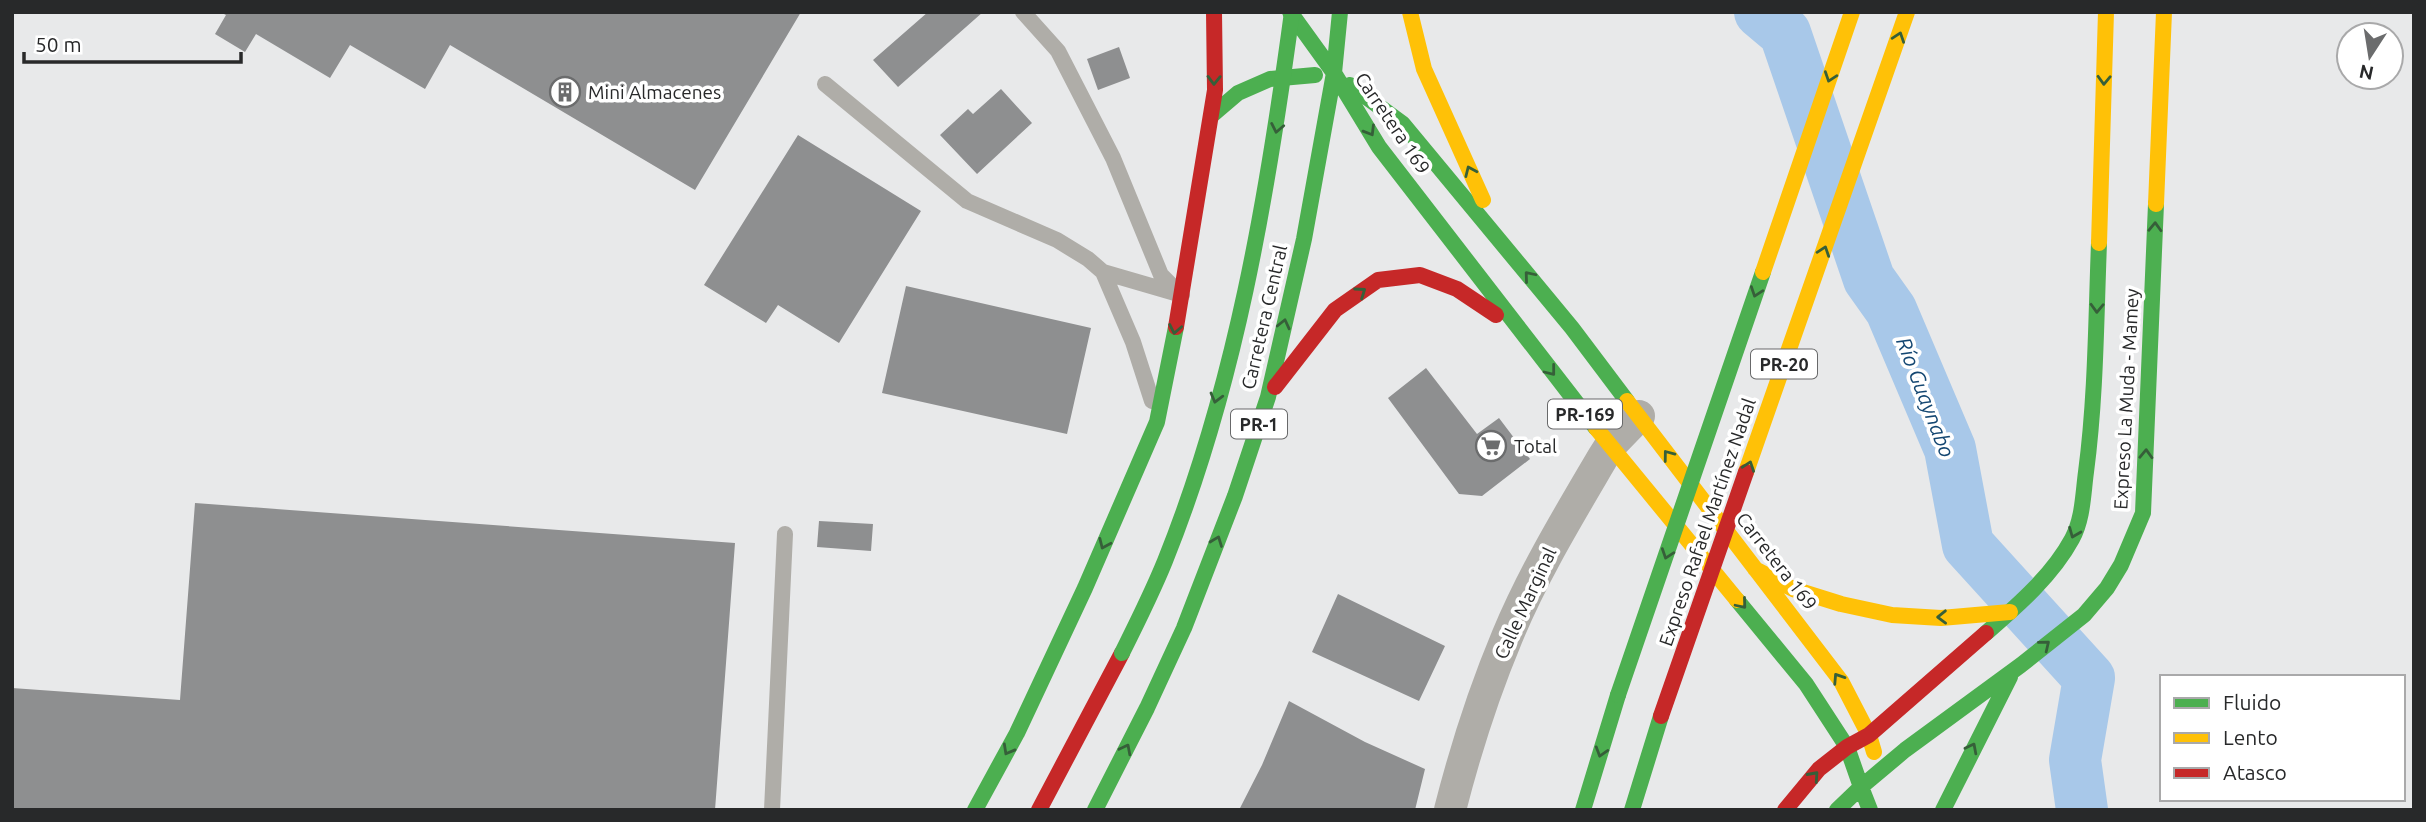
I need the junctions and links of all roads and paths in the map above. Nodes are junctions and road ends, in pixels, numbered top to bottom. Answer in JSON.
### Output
{"nodes":[{"id":1,"x":1023,"y":12,"type":"edge"},
{"id":2,"x":1214,"y":12,"type":"edge"},
{"id":3,"x":1291,"y":12,"type":"edge"},
{"id":4,"x":1340,"y":12,"type":"edge"},
{"id":5,"x":1410,"y":12,"type":"edge"},
{"id":6,"x":1852,"y":12,"type":"edge"},
{"id":7,"x":1907,"y":12,"type":"edge"},
{"id":8,"x":2106,"y":12,"type":"edge"},
{"id":9,"x":2164,"y":12,"type":"edge"},
{"id":10,"x":1334,"y":73,"type":"junction"},
{"id":11,"x":825,"y":84,"type":"dead end"},
{"id":12,"x":1211,"y":116,"type":"junction"},
{"id":13,"x":1495,"y":235,"type":"junction"},
{"id":14,"x":1102,"y":272,"type":"junction"},
{"id":15,"x":1182,"y":295,"type":"junction"},
{"id":16,"x":1522,"y":333,"type":"junction"},
{"id":17,"x":1268,"y":397,"type":"junction"},
{"id":18,"x":1639,"y":416,"type":"junction"},
{"id":19,"x":1157,"y":422,"type":"junction"},
{"id":20,"x":1610,"y":446,"type":"junction"},
{"id":21,"x":785,"y":534,"type":"dead end"},
{"id":22,"x":1755,"y":569,"type":"junction"},
{"id":23,"x":2010,"y":612,"type":"junction"},
{"id":24,"x":2013,"y":672,"type":"junction"},
{"id":25,"x":1869,"y":735,"type":"junction"},
{"id":26,"x":1847,"y":747,"type":"junction"},
{"id":27,"x":1881,"y":777,"type":"junction"},
{"id":28,"x":1861,"y":787,"type":"junction"},
{"id":29,"x":772,"y":810,"type":"edge"},
{"id":30,"x":975,"y":810,"type":"edge"},
{"id":31,"x":1039,"y":810,"type":"edge"},
{"id":32,"x":1095,"y":810,"type":"edge"},
{"id":33,"x":1450,"y":810,"type":"edge"},
{"id":34,"x":1583,"y":810,"type":"edge"},
{"id":35,"x":1632,"y":810,"type":"edge"},
{"id":36,"x":1785,"y":810,"type":"edge"},
{"id":37,"x":1837,"y":810,"type":"edge"},
{"id":38,"x":1870,"y":810,"type":"edge"},
{"id":39,"x":1943,"y":810,"type":"edge"}],
"edges":[{"from":1,"to":15,"type":"lane"},
{"from":2,"to":12,"type":"main road","one_way":true},
{"from":3,"to":10,"type":"main road"},
{"from":3,"to":31,"type":"main road","number":"PR-1","one_way":true,"bridge":true},
{"from":4,"to":10,"type":"main road","name":"Carretera Central","number":"PR-1"},
{"from":13,"to":5,"type":"main road","one_way":true},
{"from":6,"to":34,"type":"main road","name":"Expreso Rafael Martínez Nadal","number":"PR-20","one_way":true,"bridge":true},
{"from":35,"to":7,"type":"main road","name":"Expreso Rafael Martínez Nadal","number":"PR-20","one_way":true,"bridge":true},
{"from":8,"to":23,"type":"main road","name":"Expreso La Muda - Mamey","one_way":true},
{"from":24,"to":9,"type":"main road","name":"Expreso La Muda - Mamey","one_way":true},
{"from":10,"to":12,"type":"main road"},
{"from":10,"to":13,"type":"main road","name":"Carretera 169","number":"PR-169"},
{"from":10,"to":16,"type":"main road","name":"Carretera 169","number":"PR-169","one_way":true},
{"from":17,"to":10,"type":"main road","name":"Carretera Central","number":"PR-1","one_way":true},
{"from":11,"to":14,"type":"lane"},
{"from":12,"to":15,"type":"main road"},
{"from":18,"to":13,"type":"main road","name":"Carretera 169","number":"PR-169","one_way":true},
{"from":14,"to":15,"type":"lane"},
{"from":14,"to":19,"type":"lane"},
{"from":15,"to":19,"type":"main road","one_way":true},
{"from":17,"to":16,"type":"main road","one_way":true},
{"from":16,"to":20,"type":"main road","name":"Carretera 169","number":"PR-169","one_way":true},
{"from":32,"to":17,"type":"main road","name":"Carretera Central","number":"PR-1","one_way":true},
{"from":18,"to":20,"type":"street","name":"Calle Marginal"},
{"from":22,"to":18,"type":"main road","name":"Carretera 169","number":"PR-169","one_way":true},
{"from":19,"to":30,"type":"main road","one_way":true},
{"from":20,"to":26,"type":"main road","name":"Carretera 169","number":"PR-169","one_way":true},
{"from":20,"to":33,"type":"street","name":"Calle Marginal"},
{"from":21,"to":29,"type":"lane"},
{"from":23,"to":22,"type":"main road","one_way":true},
{"from":25,"to":22,"type":"main road","name":"Carretera 169","number":"PR-169","one_way":true},
{"from":23,"to":25,"type":"main road","name":"Expreso La Muda - Mamey"},
{"from":24,"to":27,"type":"main road","name":"Expreso La Muda - Mamey"},
{"from":39,"to":24,"type":"main road","one_way":true},
{"from":25,"to":26,"type":"main road","name":"Expreso La Muda - Mamey"},
{"from":25,"to":27,"type":"main road","name":"Carretera 169","number":"PR-169"},
{"from":26,"to":28,"type":"main road","name":"Carretera 169","number":"PR-169"},
{"from":36,"to":26,"type":"main road","name":"Expreso La Muda - Mamey","one_way":true},
{"from":27,"to":28,"type":"main road","name":"Expreso La Muda - Mamey"},
{"from":28,"to":37,"type":"main road","name":"Expreso La Muda - Mamey"},
{"from":28,"to":38,"type":"main road","name":"Carretera 169","number":"PR-169"}]}
